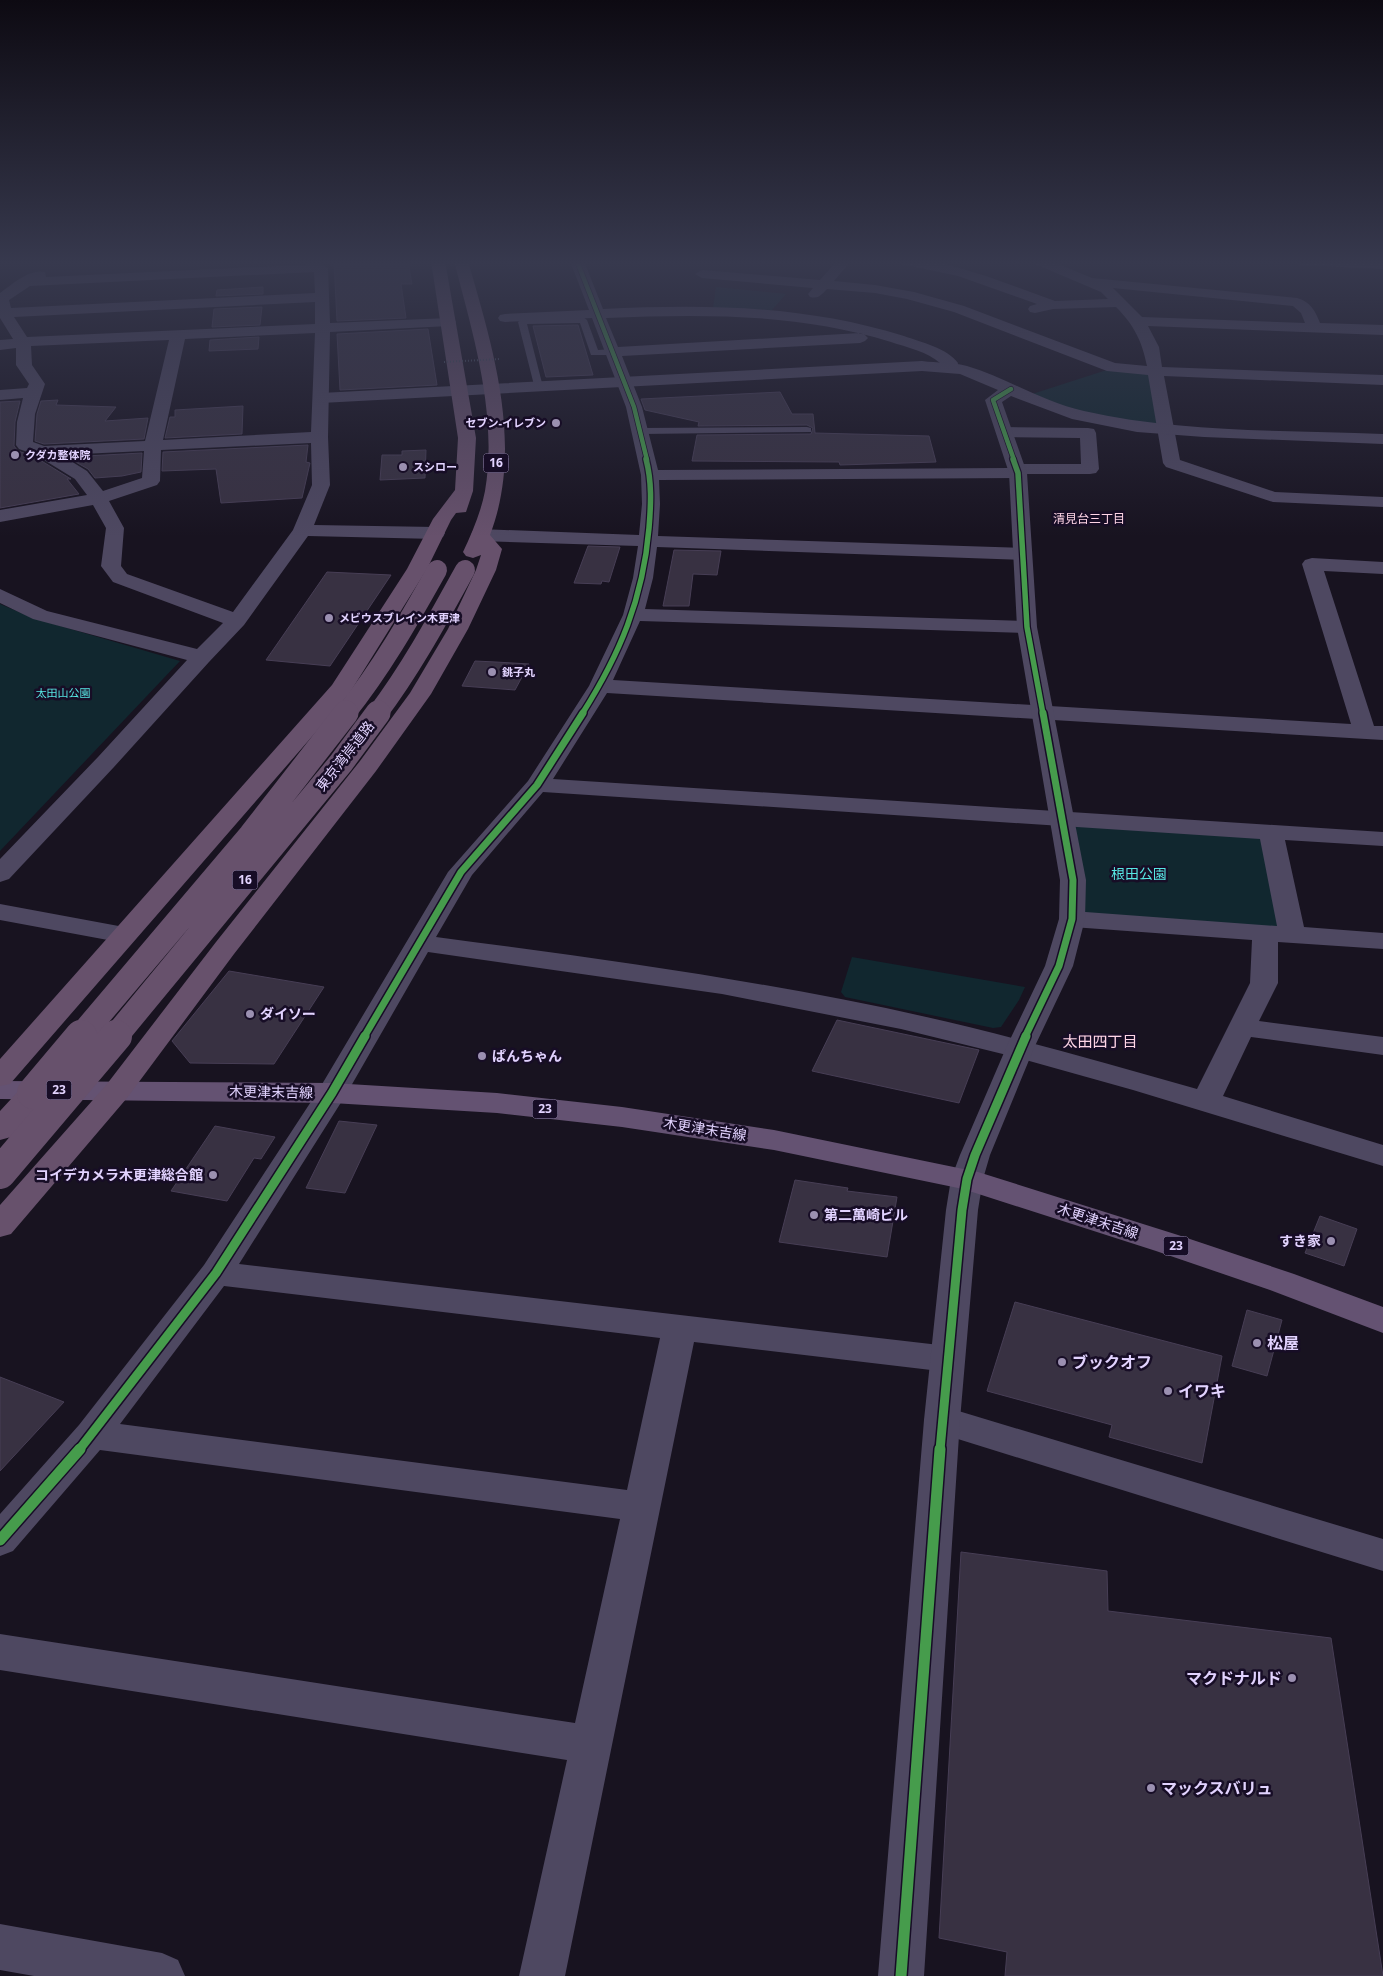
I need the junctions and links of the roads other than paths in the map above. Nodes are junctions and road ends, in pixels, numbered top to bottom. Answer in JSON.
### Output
{"nodes":[{"id":1,"x":23,"y":353,"type":"edge"},
{"id":2,"x":174,"y":353,"type":"edge"},
{"id":3,"x":322,"y":353,"type":"edge"},
{"id":4,"x":454,"y":353,"type":"edge"},
{"id":5,"x":484,"y":353,"type":"edge"},
{"id":6,"x":530,"y":353,"type":"edge"},
{"id":7,"x":612,"y":353,"type":"edge"},
{"id":8,"x":936,"y":353,"type":"edge"},
{"id":9,"x":1073,"y":353,"type":"edge"},
{"id":10,"x":1152,"y":353,"type":"edge"},
{"id":11,"x":950,"y":369,"type":"junction"},
{"id":12,"x":1154,"y":371,"type":"junction"},
{"id":13,"x":1383,"y":380,"type":"edge"},
{"id":14,"x":623,"y":382,"type":"junction"},
{"id":15,"x":538,"y":387,"type":"junction"},
{"id":16,"x":490,"y":389,"type":"junction"},
{"id":17,"x":1011,"y":389,"type":"junction"},
{"id":18,"x":460,"y":391,"type":"junction"},
{"id":19,"x":33,"y":392,"type":"junction"},
{"id":20,"x":0,"y":395,"type":"edge"},
{"id":21,"x":321,"y":398,"type":"junction"},
{"id":22,"x":807,"y":430,"type":"dead end"},
{"id":23,"x":1167,"y":430,"type":"junction"},
{"id":24,"x":640,"y":431,"type":"junction"},
{"id":25,"x":1004,"y":432,"type":"junction"},
{"id":26,"x":319,"y":437,"type":"junction"},
{"id":27,"x":1383,"y":440,"type":"edge"},
{"id":28,"x":153,"y":444,"type":"junction"},
{"id":29,"x":42,"y":452,"type":"junction"},
{"id":30,"x":1017,"y":471,"type":"junction"},
{"id":31,"x":650,"y":475,"type":"junction"},
{"id":32,"x":464,"y":491,"type":"junction"},
{"id":33,"x":99,"y":498,"type":"junction"},
{"id":34,"x":1383,"y":502,"type":"edge"},
{"id":35,"x":0,"y":516,"type":"edge"},
{"id":36,"x":302,"y":530,"type":"junction"},
{"id":37,"x":436,"y":533,"type":"junction"},
{"id":38,"x":480,"y":535,"type":"junction"},
{"id":39,"x":648,"y":541,"type":"junction"},
{"id":40,"x":1022,"y":554,"type":"junction"},
{"id":41,"x":1383,"y":568,"type":"edge"},
{"id":42,"x":0,"y":595,"type":"edge"},
{"id":43,"x":633,"y":614,"type":"junction"},
{"id":44,"x":237,"y":621,"type":"junction"},
{"id":45,"x":1027,"y":627,"type":"junction"},
{"id":46,"x":201,"y":657,"type":"junction"},
{"id":47,"x":600,"y":686,"type":"junction"},
{"id":48,"x":1042,"y":713,"type":"junction"},
{"id":49,"x":1374,"y":732,"type":"edge"},
{"id":50,"x":537,"y":785,"type":"junction"},
{"id":51,"x":1062,"y":818,"type":"junction"},
{"id":52,"x":1271,"y":832,"type":"junction"},
{"id":53,"x":1383,"y":839,"type":"edge"},
{"id":54,"x":0,"y":874,"type":"edge"},
{"id":55,"x":0,"y":912,"type":"edge"},
{"id":56,"x":1072,"y":919,"type":"junction"},
{"id":57,"x":1265,"y":933,"type":"junction"},
{"id":58,"x":124,"y":935,"type":"junction"},
{"id":59,"x":1292,"y":935,"type":"junction"},
{"id":60,"x":1383,"y":941,"type":"edge"},
{"id":61,"x":421,"y":943,"type":"junction"},
{"id":62,"x":1242,"y":1027,"type":"junction"},
{"id":63,"x":1383,"y":1046,"type":"edge"},
{"id":64,"x":1020,"y":1048,"type":"junction"},
{"id":65,"x":0,"y":1077,"type":"edge"},
{"id":66,"x":0,"y":1090,"type":"edge"},
{"id":67,"x":117,"y":1091,"type":"junction"},
{"id":68,"x":332,"y":1093,"type":"junction"},
{"id":69,"x":1206,"y":1100,"type":"junction"},
{"id":70,"x":0,"y":1130,"type":"edge"},
{"id":71,"x":1383,"y":1156,"type":"edge"},
{"id":72,"x":0,"y":1173,"type":"edge"},
{"id":73,"x":967,"y":1179,"type":"junction"},
{"id":74,"x":0,"y":1226,"type":"edge"},
{"id":75,"x":216,"y":1273,"type":"junction"},
{"id":76,"x":1383,"y":1320,"type":"edge"},
{"id":77,"x":680,"y":1326,"type":"junction"},
{"id":78,"x":948,"y":1359,"type":"junction"},
{"id":79,"x":942,"y":1420,"type":"junction"},
{"id":80,"x":92,"y":1435,"type":"junction"},
{"id":81,"x":642,"y":1507,"type":"junction"},
{"id":82,"x":0,"y":1540,"type":"edge"},
{"id":83,"x":1383,"y":1556,"type":"edge"},
{"id":84,"x":0,"y":1652,"type":"edge"},
{"id":85,"x":591,"y":1745,"type":"junction"},
{"id":86,"x":0,"y":1947,"type":"edge"},
{"id":87,"x":162,"y":1976,"type":"edge"},
{"id":88,"x":542,"y":1976,"type":"edge"},
{"id":89,"x":901,"y":1976,"type":"edge"}],
"edges":[{"from":1,"to":19,"type":"street"},
{"from":2,"to":28,"type":"street"},
{"from":3,"to":21,"type":"street"},
{"from":4,"to":18,"type":"highway","name":"東京湾岸道路","number":"16"},
{"from":5,"to":16,"type":"highway","name":"東京湾岸道路","number":"16"},
{"from":6,"to":15,"type":"lane"},
{"from":7,"to":14,"type":"street"},
{"from":8,"to":11,"type":"street"},
{"from":9,"to":12,"type":"street"},
{"from":10,"to":12,"type":"street"},
{"from":11,"to":14,"type":"street"},
{"from":11,"to":17,"type":"street"},
{"from":12,"to":13,"type":"street"},
{"from":12,"to":23,"type":"street"},
{"from":14,"to":15,"type":"street"},
{"from":14,"to":24,"type":"street"},
{"from":15,"to":16,"type":"street"},
{"from":16,"to":18,"type":"street"},
{"from":16,"to":38,"type":"highway","name":"東京湾岸道路","number":"16"},
{"from":17,"to":23,"type":"street"},
{"from":17,"to":25,"type":"street"},
{"from":18,"to":21,"type":"street"},
{"from":18,"to":32,"type":"highway","name":"東京湾岸道路","number":"16"},
{"from":19,"to":20,"type":"street"},
{"from":19,"to":29,"type":"street"},
{"from":21,"to":26,"type":"street"},
{"from":22,"to":24,"type":"lane"},
{"from":23,"to":27,"type":"street"},
{"from":23,"to":34,"type":"street"},
{"from":24,"to":31,"type":"street"},
{"from":25,"to":30,"type":"street"},
{"from":25,"to":30,"type":"street"},
{"from":26,"to":28,"type":"street"},
{"from":26,"to":36,"type":"street"},
{"from":28,"to":29,"type":"street"},
{"from":28,"to":33,"type":"street"},
{"from":29,"to":33,"type":"street"},
{"from":30,"to":31,"type":"street"},
{"from":30,"to":40,"type":"street"},
{"from":31,"to":39,"type":"street"},
{"from":32,"to":37,"type":"highway"},
{"from":32,"to":70,"type":"highway","name":"東京湾岸道路","number":"16","bridge":true},
{"from":33,"to":35,"type":"street"},
{"from":33,"to":44,"type":"street"},
{"from":36,"to":37,"type":"street"},
{"from":36,"to":44,"type":"street"},
{"from":37,"to":58,"type":"highway"},
{"from":38,"to":39,"type":"street"},
{"from":38,"to":67,"type":"highway","number":"16"},
{"from":38,"to":72,"type":"highway","name":"東京湾岸道路","number":"16","bridge":true},
{"from":39,"to":40,"type":"street"},
{"from":39,"to":43,"type":"street"},
{"from":40,"to":45,"type":"street"},
{"from":41,"to":49,"type":"street"},
{"from":42,"to":46,"type":"street"},
{"from":43,"to":45,"type":"street"},
{"from":43,"to":47,"type":"street"},
{"from":44,"to":46,"type":"street"},
{"from":45,"to":48,"type":"street"},
{"from":46,"to":54,"type":"street"},
{"from":47,"to":48,"type":"street"},
{"from":47,"to":50,"type":"street"},
{"from":48,"to":49,"type":"street"},
{"from":48,"to":51,"type":"street"},
{"from":50,"to":51,"type":"street"},
{"from":50,"to":61,"type":"street"},
{"from":51,"to":52,"type":"street"},
{"from":51,"to":56,"type":"street"},
{"from":52,"to":53,"type":"street"},
{"from":52,"to":59,"type":"street"},
{"from":55,"to":58,"type":"street"},
{"from":56,"to":57,"type":"street"},
{"from":56,"to":64,"type":"street"},
{"from":57,"to":59,"type":"street"},
{"from":57,"to":62,"type":"street"},
{"from":58,"to":65,"type":"highway"},
{"from":59,"to":60,"type":"street"},
{"from":61,"to":64,"type":"street"},
{"from":61,"to":68,"type":"street"},
{"from":62,"to":63,"type":"street"},
{"from":62,"to":69,"type":"street"},
{"from":64,"to":69,"type":"street"},
{"from":64,"to":73,"type":"street"},
{"from":66,"to":67,"type":"main road","name":"木更津末吉線","number":"23"},
{"from":67,"to":68,"type":"main road","name":"木更津末吉線","number":"23"},
{"from":67,"to":74,"type":"highway","number":"16"},
{"from":68,"to":73,"type":"main road","name":"木更津末吉線","number":"23"},
{"from":68,"to":75,"type":"street"},
{"from":69,"to":71,"type":"street"},
{"from":73,"to":76,"type":"main road","name":"木更津末吉線","number":"23"},
{"from":73,"to":78,"type":"street"},
{"from":75,"to":77,"type":"street"},
{"from":75,"to":80,"type":"street"},
{"from":77,"to":78,"type":"street"},
{"from":77,"to":81,"type":"street"},
{"from":78,"to":79,"type":"street"},
{"from":79,"to":83,"type":"street"},
{"from":79,"to":89,"type":"street"},
{"from":80,"to":81,"type":"street"},
{"from":80,"to":82,"type":"street"},
{"from":81,"to":85,"type":"street"},
{"from":84,"to":85,"type":"street"},
{"from":85,"to":88,"type":"street"},
{"from":86,"to":87,"type":"street"}]}
